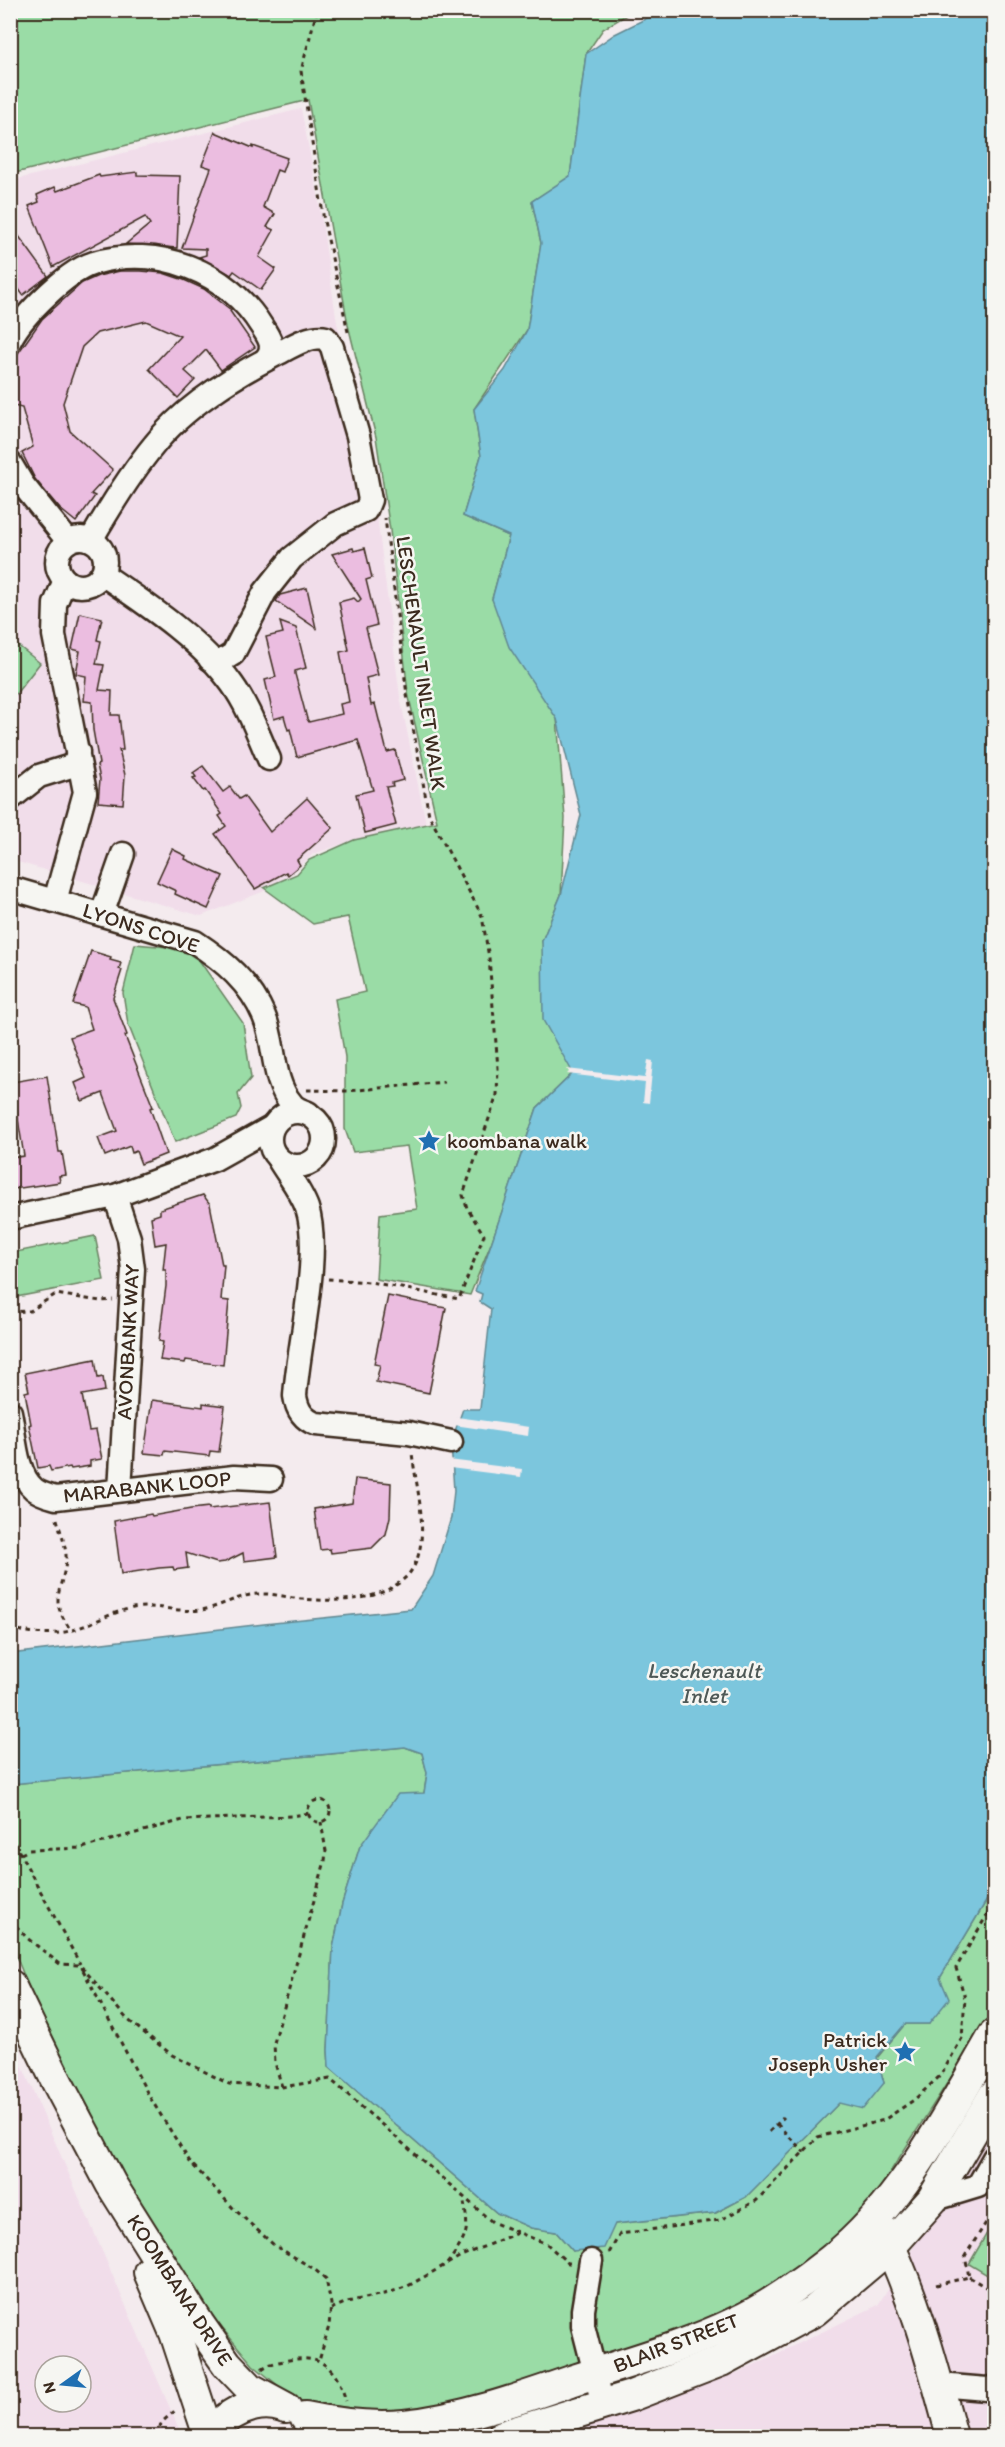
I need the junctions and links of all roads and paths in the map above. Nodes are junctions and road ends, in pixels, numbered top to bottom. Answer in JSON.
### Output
{"nodes":[{"id":1,"x":317,"y":10,"type":"edge"},
{"id":2,"x":349,"y":335,"type":"dead end"},
{"id":3,"x":10,"y":340,"type":"edge"},
{"id":4,"x":266,"y":359,"type":"junction"},
{"id":5,"x":10,"y":463,"type":"edge"},
{"id":6,"x":384,"y":510,"type":"dead end"},
{"id":7,"x":80,"y":541,"type":"junction"},
{"id":8,"x":102,"y":574,"type":"junction"},
{"id":9,"x":65,"y":580,"type":"junction"},
{"id":10,"x":210,"y":659,"type":"junction"},
{"id":11,"x":78,"y":752,"type":"junction"},
{"id":12,"x":269,"y":759,"type":"dead end"},
{"id":13,"x":12,"y":798,"type":"edge"},
{"id":14,"x":123,"y":854,"type":"dead end"},
{"id":15,"x":10,"y":888,"type":"edge"},
{"id":16,"x":55,"y":901,"type":"junction"},
{"id":17,"x":102,"y":914,"type":"junction"},
{"id":18,"x":276,"y":1065,"type":"junction"},
{"id":19,"x":444,"y":1082,"type":"dead end"},
{"id":20,"x":300,"y":1090,"type":"dead end"},
{"id":21,"x":308,"y":1113,"type":"junction"},
{"id":22,"x":273,"y":1126,"type":"junction"},
{"id":23,"x":278,"y":1158,"type":"junction"},
{"id":24,"x":316,"y":1158,"type":"junction"},
{"id":25,"x":215,"y":1159,"type":"junction"},
{"id":26,"x":116,"y":1196,"type":"junction"},
{"id":27,"x":307,"y":1208,"type":"junction"},
{"id":28,"x":10,"y":1218,"type":"edge"},
{"id":29,"x":309,"y":1277,"type":"junction"},
{"id":30,"x":132,"y":1298,"type":"junction"},
{"id":31,"x":10,"y":1312,"type":"edge"},
{"id":32,"x":10,"y":1412,"type":"edge"},
{"id":33,"x":409,"y":1433,"type":"junction"},
{"id":34,"x":451,"y":1442,"type":"dead end"},
{"id":35,"x":271,"y":1479,"type":"dead end"},
{"id":36,"x":120,"y":1490,"type":"junction"},
{"id":37,"x":56,"y":1498,"type":"junction"},
{"id":38,"x":10,"y":1628,"type":"edge"},
{"id":39,"x":71,"y":1631,"type":"junction"},
{"id":40,"x":309,"y":1813,"type":"junction"},
{"id":41,"x":321,"y":1822,"type":"junction"},
{"id":42,"x":10,"y":1835,"type":"edge"},
{"id":43,"x":21,"y":1854,"type":"junction"},
{"id":44,"x":994,"y":1904,"type":"edge"},
{"id":45,"x":10,"y":1919,"type":"edge"},
{"id":46,"x":80,"y":1965,"type":"junction"},
{"id":47,"x":10,"y":1985,"type":"edge"},
{"id":48,"x":994,"y":2035,"type":"edge"},
{"id":49,"x":282,"y":2087,"type":"junction"},
{"id":50,"x":994,"y":2095,"type":"edge"},
{"id":51,"x":784,"y":2117,"type":"dead end"},
{"id":52,"x":777,"y":2124,"type":"junction"},
{"id":53,"x":769,"y":2132,"type":"dead end"},
{"id":54,"x":804,"y":2151,"type":"junction"},
{"id":55,"x":994,"y":2158,"type":"edge"},
{"id":56,"x":111,"y":2184,"type":"junction"},
{"id":57,"x":463,"y":2197,"type":"junction"},
{"id":58,"x":932,"y":2200,"type":"junction"},
{"id":59,"x":994,"y":2210,"type":"edge"},
{"id":60,"x":876,"y":2217,"type":"junction"},
{"id":61,"x":517,"y":2233,"type":"junction"},
{"id":62,"x":891,"y":2246,"type":"junction"},
{"id":63,"x":591,"y":2261,"type":"junction"},
{"id":64,"x":446,"y":2265,"type":"junction"},
{"id":65,"x":969,"y":2277,"type":"junction"},
{"id":66,"x":936,"y":2285,"type":"dead end"},
{"id":67,"x":994,"y":2292,"type":"edge"},
{"id":68,"x":331,"y":2308,"type":"junction"},
{"id":69,"x":319,"y":2361,"type":"junction"},
{"id":70,"x":595,"y":2373,"type":"junction"},
{"id":71,"x":247,"y":2385,"type":"junction"},
{"id":72,"x":939,"y":2385,"type":"junction"},
{"id":73,"x":994,"y":2387,"type":"edge"},
{"id":74,"x":603,"y":2405,"type":"junction"},
{"id":75,"x":314,"y":2422,"type":"edge"},
{"id":76,"x":210,"y":2436,"type":"edge"},
{"id":77,"x":502,"y":2436,"type":"edge"},
{"id":78,"x":952,"y":2436,"type":"edge"}],
"edges":[{"from":1,"to":2,"type":"path"},
{"from":3,"to":4,"type":"street"},
{"from":4,"to":7,"type":"street"},
{"from":4,"to":10,"type":"street"},
{"from":5,"to":7,"type":"street"},
{"from":6,"to":29,"type":"path","name":"LESCHENAULT INLET WALK"},
{"from":7,"to":8,"type":"street"},
{"from":7,"to":9,"type":"street"},
{"from":8,"to":9,"type":"street"},
{"from":8,"to":10,"type":"street"},
{"from":9,"to":11,"type":"street"},
{"from":10,"to":12,"type":"street"},
{"from":11,"to":13,"type":"street"},
{"from":11,"to":16,"type":"street"},
{"from":14,"to":17,"type":"street"},
{"from":15,"to":16,"type":"street","name":"LYONS COVE"},
{"from":16,"to":17,"type":"street","name":"LYONS COVE"},
{"from":17,"to":18,"type":"street","name":"LYONS COVE"},
{"from":18,"to":21,"type":"street","name":"LYONS COVE"},
{"from":18,"to":22,"type":"street","name":"LYONS COVE"},
{"from":19,"to":20,"type":"path"},
{"from":21,"to":22,"type":"street"},
{"from":21,"to":24,"type":"street"},
{"from":22,"to":23,"type":"street"},
{"from":22,"to":25,"type":"street"},
{"from":23,"to":24,"type":"street"},
{"from":23,"to":25,"type":"street"},
{"from":23,"to":27,"type":"street"},
{"from":24,"to":27,"type":"street"},
{"from":25,"to":26,"type":"street"},
{"from":26,"to":28,"type":"street"},
{"from":26,"to":30,"type":"street","name":"AVONBANK WAY"},
{"from":27,"to":29,"type":"street"},
{"from":29,"to":33,"type":"street"},
{"from":30,"to":31,"type":"path"},
{"from":30,"to":36,"type":"street","name":"AVONBANK WAY"},
{"from":32,"to":37,"type":"street","name":"MARABANK LOOP"},
{"from":33,"to":34,"type":"street"},
{"from":33,"to":39,"type":"path"},
{"from":35,"to":36,"type":"street","name":"MARABANK LOOP"},
{"from":36,"to":37,"type":"street","name":"MARABANK LOOP"},
{"from":37,"to":39,"type":"path"},
{"from":38,"to":39,"type":"path"},
{"from":40,"to":41,"type":"path"},
{"from":40,"to":41,"type":"path"},
{"from":40,"to":43,"type":"path"},
{"from":41,"to":49,"type":"path"},
{"from":42,"to":43,"type":"path"},
{"from":43,"to":46,"type":"path"},
{"from":44,"to":54,"type":"path"},
{"from":45,"to":46,"type":"path"},
{"from":46,"to":49,"type":"path"},
{"from":46,"to":68,"type":"path"},
{"from":47,"to":56,"type":"main road","name":"KOOMBANA DRIVE"},
{"from":48,"to":60,"type":"main road","name":"BLAIR STREET"},
{"from":49,"to":57,"type":"path"},
{"from":50,"to":58,"type":"main road","name":"BLAIR STREET"},
{"from":51,"to":52,"type":"path"},
{"from":52,"to":53,"type":"path"},
{"from":52,"to":54,"type":"path"},
{"from":54,"to":63,"type":"path"},
{"from":55,"to":58,"type":"street"},
{"from":56,"to":71,"type":"main road","name":"KOOMBANA DRIVE"},
{"from":56,"to":76,"type":"main road","name":"KOOMBANA DRIVE"},
{"from":57,"to":61,"type":"path"},
{"from":57,"to":64,"type":"path"},
{"from":58,"to":62,"type":"main road","name":"BLAIR STREET"},
{"from":59,"to":65,"type":"path"},
{"from":60,"to":62,"type":"main road"},
{"from":60,"to":70,"type":"main road","name":"BLAIR STREET"},
{"from":61,"to":63,"type":"path"},
{"from":61,"to":64,"type":"path"},
{"from":62,"to":72,"type":"main road"},
{"from":62,"to":74,"type":"main road","name":"BLAIR STREET"},
{"from":63,"to":70,"type":"street"},
{"from":64,"to":68,"type":"path"},
{"from":65,"to":66,"type":"path"},
{"from":65,"to":67,"type":"path"},
{"from":68,"to":69,"type":"path"},
{"from":69,"to":71,"type":"path"},
{"from":69,"to":75,"type":"path"},
{"from":70,"to":74,"type":"street"},
{"from":70,"to":75,"type":"main road","name":"BLAIR STREET"},
{"from":71,"to":75,"type":"main road","name":"KOOMBANA DRIVE"},
{"from":72,"to":73,"type":"street"},
{"from":72,"to":78,"type":"main road"},
{"from":74,"to":77,"type":"main road","name":"BLAIR STREET"},
{"from":75,"to":76,"type":"main road","name":"BLAIR STREET"}]}
